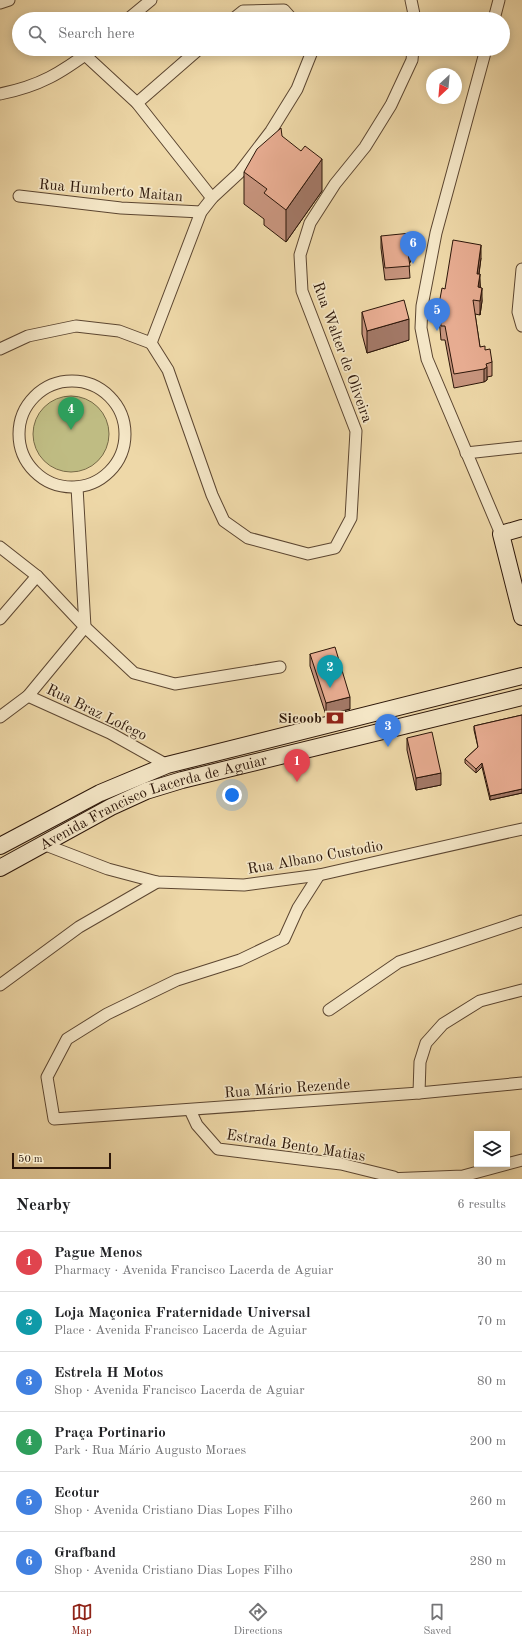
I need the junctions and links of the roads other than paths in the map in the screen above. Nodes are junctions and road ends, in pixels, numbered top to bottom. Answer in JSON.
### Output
{"nodes":[{"id":1,"x":9,"y":0,"type":"edge"},
{"id":2,"x":151,"y":0,"type":"edge"},
{"id":3,"x":411,"y":0,"type":"edge"},
{"id":4,"x":499,"y":0,"type":"edge"},
{"id":5,"x":0,"y":4,"type":"edge"},
{"id":6,"x":136,"y":12,"type":"edge"},
{"id":7,"x":242,"y":12,"type":"edge"},
{"id":8,"x":286,"y":12,"type":"edge"},
{"id":9,"x":414,"y":12,"type":"edge"},
{"id":10,"x":496,"y":12,"type":"edge"},
{"id":11,"x":84,"y":56,"type":"edge"},
{"id":12,"x":93,"y":56,"type":"edge"},
{"id":13,"x":191,"y":56,"type":"edge"},
{"id":14,"x":310,"y":56,"type":"edge"},
{"id":15,"x":412,"y":56,"type":"edge"},
{"id":16,"x":484,"y":56,"type":"edge"},
{"id":17,"x":0,"y":94,"type":"edge"},
{"id":18,"x":137,"y":103,"type":"junction"},
{"id":19,"x":19,"y":196,"type":"dead end"},
{"id":20,"x":212,"y":198,"type":"junction"},
{"id":21,"x":201,"y":212,"type":"junction"},
{"id":22,"x":522,"y":270,"type":"edge"},
{"id":23,"x":522,"y":326,"type":"edge"},
{"id":24,"x":151,"y":342,"type":"junction"},
{"id":25,"x":0,"y":349,"type":"edge"},
{"id":26,"x":522,"y":447,"type":"edge"},
{"id":27,"x":466,"y":454,"type":"junction"},
{"id":28,"x":76,"y":487,"type":"junction"},
{"id":29,"x":522,"y":528,"type":"edge"},
{"id":30,"x":501,"y":534,"type":"junction"},
{"id":31,"x":0,"y":547,"type":"edge"},
{"id":32,"x":37,"y":576,"type":"junction"},
{"id":33,"x":522,"y":617,"type":"edge"},
{"id":34,"x":0,"y":619,"type":"edge"},
{"id":35,"x":86,"y":627,"type":"junction"},
{"id":36,"x":280,"y":667,"type":"dead end"},
{"id":37,"x":522,"y":676,"type":"edge"},
{"id":38,"x":28,"y":696,"type":"junction"},
{"id":39,"x":522,"y":697,"type":"edge"},
{"id":40,"x":0,"y":717,"type":"edge"},
{"id":41,"x":167,"y":765,"type":"junction"},
{"id":42,"x":522,"y":829,"type":"edge"},
{"id":43,"x":3,"y":842,"type":"edge"},
{"id":44,"x":44,"y":844,"type":"junction"},
{"id":45,"x":0,"y":868,"type":"edge"},
{"id":46,"x":319,"y":875,"type":"junction"},
{"id":47,"x":158,"y":882,"type":"junction"},
{"id":48,"x":522,"y":921,"type":"edge"},
{"id":49,"x":0,"y":985,"type":"edge"},
{"id":50,"x":522,"y":990,"type":"edge"},
{"id":51,"x":329,"y":1010,"type":"dead end"},
{"id":52,"x":522,"y":1083,"type":"edge"},
{"id":53,"x":419,"y":1093,"type":"junction"},
{"id":54,"x":190,"y":1110,"type":"junction"},
{"id":55,"x":522,"y":1160,"type":"edge"},
{"id":56,"x":390,"y":1178,"type":"edge"}],
"edges":[{"from":1,"to":5,"type":"street"},
{"from":2,"to":6,"type":"street"},
{"from":3,"to":9,"type":"street"},
{"from":4,"to":10,"type":"street"},
{"from":7,"to":8,"type":"street"},
{"from":11,"to":17,"type":"street"},
{"from":12,"to":18,"type":"street"},
{"from":13,"to":18,"type":"street"},
{"from":14,"to":20,"type":"street"},
{"from":15,"to":24,"type":"street","name":"Rua Walter de Oliveira"},
{"from":16,"to":27,"type":"street"},
{"from":18,"to":20,"type":"street"},
{"from":19,"to":21,"type":"street","name":"Rua Humberto Maitan"},
{"from":20,"to":21,"type":"street"},
{"from":21,"to":24,"type":"street"},
{"from":22,"to":23,"type":"street"},
{"from":24,"to":25,"type":"street"},
{"from":26,"to":27,"type":"street"},
{"from":27,"to":30,"type":"street"},
{"from":28,"to":28,"type":"street"},
{"from":28,"to":35,"type":"street"},
{"from":29,"to":30,"type":"main road"},
{"from":30,"to":33,"type":"main road"},
{"from":31,"to":32,"type":"street"},
{"from":32,"to":34,"type":"street"},
{"from":32,"to":35,"type":"street"},
{"from":35,"to":36,"type":"street"},
{"from":35,"to":38,"type":"street","name":"Rua Braz Lofego"},
{"from":37,"to":41,"type":"main road","name":"Avenida Francisco Lacerda de Aguiar"},
{"from":38,"to":40,"type":"street"},
{"from":38,"to":41,"type":"street","name":"Rua Braz Lofego"},
{"from":39,"to":44,"type":"main road","name":"Avenida Francisco Lacerda de Aguiar"},
{"from":41,"to":43,"type":"main road","name":"Avenida Francisco Lacerda de Aguiar"},
{"from":42,"to":46,"type":"street","name":"Rua Albano Custodio"},
{"from":44,"to":45,"type":"main road","name":"Avenida Francisco Lacerda de Aguiar"},
{"from":44,"to":47,"type":"street","name":"Rua Albano Custodio"},
{"from":46,"to":47,"type":"street","name":"Rua Albano Custodio"},
{"from":46,"to":54,"type":"street","name":"Rua Mário Rezende"},
{"from":47,"to":49,"type":"street"},
{"from":48,"to":51,"type":"street"},
{"from":50,"to":53,"type":"street"},
{"from":52,"to":53,"type":"street","name":"Rua Mário Rezende"},
{"from":53,"to":54,"type":"street","name":"Rua Mário Rezende"},
{"from":54,"to":56,"type":"street","name":"Estrada Bento Matias"},
{"from":55,"to":56,"type":"street","name":"Estrada Bento Matias"}]}
